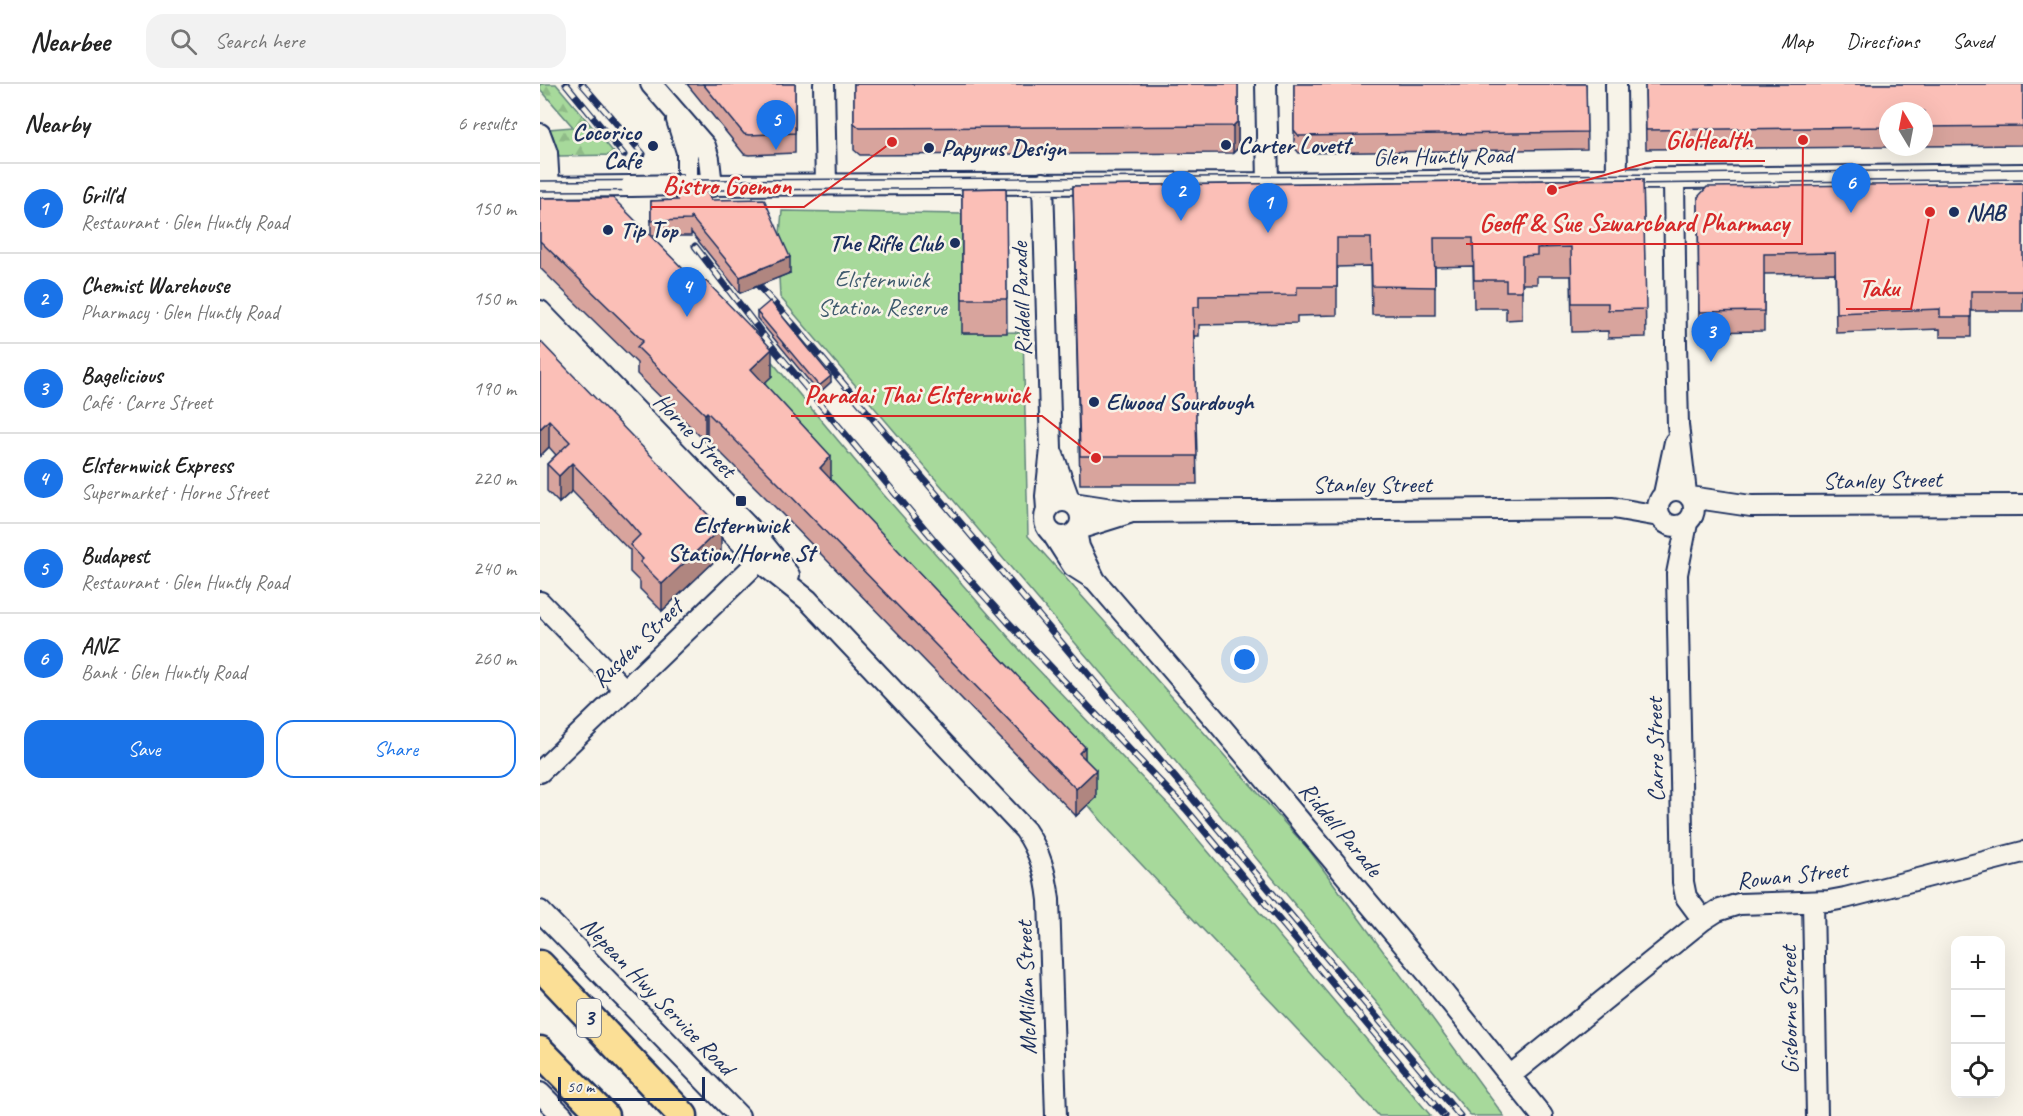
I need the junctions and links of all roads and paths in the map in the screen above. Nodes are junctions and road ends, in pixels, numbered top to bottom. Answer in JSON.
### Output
{"nodes":[{"id":1,"x":651,"y":84,"type":"edge"},
{"id":2,"x":824,"y":84,"type":"edge"},
{"id":3,"x":1266,"y":84,"type":"edge"},
{"id":4,"x":1616,"y":84,"type":"edge"},
{"id":5,"x":674,"y":112,"type":"junction"},
{"id":6,"x":540,"y":134,"type":"edge"},
{"id":7,"x":2023,"y":174,"type":"edge"},
{"id":8,"x":1617,"y":179,"type":"junction"},
{"id":9,"x":1674,"y":179,"type":"junction"},
{"id":10,"x":1043,"y":183,"type":"junction"},
{"id":11,"x":1268,"y":183,"type":"junction"},
{"id":12,"x":685,"y":185,"type":"junction"},
{"id":13,"x":826,"y":185,"type":"junction"},
{"id":14,"x":712,"y":186,"type":"junction"},
{"id":15,"x":544,"y":187,"type":"edge"},
{"id":16,"x":540,"y":311,"type":"edge"},
{"id":17,"x":540,"y":334,"type":"edge"},
{"id":18,"x":577,"y":361,"type":"junction"},
{"id":19,"x":1678,"y":425,"type":"junction"},
{"id":20,"x":1051,"y":449,"type":"junction"},
{"id":21,"x":1072,"y":502,"type":"junction"},
{"id":22,"x":2020,"y":504,"type":"edge"},
{"id":23,"x":1689,"y":507,"type":"junction"},
{"id":24,"x":1662,"y":508,"type":"junction"},
{"id":25,"x":1047,"y":509,"type":"junction"},
{"id":26,"x":1132,"y":512,"type":"junction"},
{"id":27,"x":1077,"y":530,"type":"junction"},
{"id":28,"x":1052,"y":533,"type":"junction"},
{"id":29,"x":764,"y":555,"type":"junction"},
{"id":30,"x":1677,"y":574,"type":"junction"},
{"id":31,"x":1095,"y":580,"type":"junction"},
{"id":32,"x":540,"y":602,"type":"edge"},
{"id":33,"x":625,"y":690,"type":"junction"},
{"id":34,"x":540,"y":772,"type":"edge"},
{"id":35,"x":2023,"y":852,"type":"edge"},
{"id":36,"x":1041,"y":859,"type":"joint"},
{"id":37,"x":1813,"y":902,"type":"junction"},
{"id":38,"x":540,"y":911,"type":"edge"},
{"id":39,"x":1703,"y":920,"type":"junction"},
{"id":40,"x":540,"y":964,"type":"edge"},
{"id":41,"x":540,"y":1052,"type":"edge"},
{"id":42,"x":1511,"y":1075,"type":"junction"},
{"id":43,"x":540,"y":1093,"type":"edge"},
{"id":44,"x":562,"y":1116,"type":"edge"},
{"id":45,"x":604,"y":1116,"type":"edge"},
{"id":46,"x":683,"y":1116,"type":"edge"},
{"id":47,"x":739,"y":1116,"type":"edge"},
{"id":48,"x":1056,"y":1116,"type":"edge"},
{"id":49,"x":1542,"y":1116,"type":"edge"},
{"id":50,"x":1816,"y":1116,"type":"edge"}],
"edges":[{"from":1,"to":5,"type":"street"},
{"from":2,"to":13,"type":"street"},
{"from":3,"to":11,"type":"street"},
{"from":4,"to":8,"type":"street"},
{"from":5,"to":12,"type":"street"},
{"from":5,"to":14,"type":"street"},
{"from":6,"to":15,"type":"street"},
{"from":7,"to":9,"type":"street","name":"Glen Huntly Road"},
{"from":8,"to":9,"type":"street","name":"Glen Huntly Road"},
{"from":8,"to":11,"type":"street","name":"Glen Huntly Road"},
{"from":9,"to":19,"type":"street","name":"Carre Street"},
{"from":10,"to":11,"type":"street","name":"Glen Huntly Road"},
{"from":10,"to":13,"type":"street","name":"Glen Huntly Road"},
{"from":10,"to":20,"type":"street","name":"Riddell Parade"},
{"from":12,"to":14,"type":"street","name":"Glen Huntly Road"},
{"from":12,"to":15,"type":"street","name":"Glen Huntly Road","bridge":true},
{"from":13,"to":14,"type":"street","name":"Glen Huntly Road"},
{"from":16,"to":18,"type":"street","name":"Horne Street"},
{"from":17,"to":18,"type":"street","name":"Horne Street"},
{"from":18,"to":29,"type":"street","name":"Horne Street"},
{"from":19,"to":23,"type":"street","name":"Carre Street"},
{"from":19,"to":24,"type":"street","name":"Carre Street"},
{"from":20,"to":21,"type":"street","name":"Riddell Parade"},
{"from":20,"to":25,"type":"street","name":"Riddell Parade"},
{"from":21,"to":25,"type":"street"},
{"from":21,"to":26,"type":"street","name":"Stanley Street"},
{"from":21,"to":27,"type":"street"},
{"from":22,"to":23,"type":"street","name":"Stanley Street"},
{"from":23,"to":24,"type":"street"},
{"from":23,"to":24,"type":"street"},
{"from":23,"to":30,"type":"street","name":"Carre Street"},
{"from":24,"to":26,"type":"street","name":"Stanley Street"},
{"from":24,"to":30,"type":"street","name":"Carre Street"},
{"from":25,"to":28,"type":"street"},
{"from":26,"to":27,"type":"street","name":"Stanley Street"},
{"from":27,"to":28,"type":"street"},
{"from":27,"to":31,"type":"street","name":"Riddell Parade"},
{"from":28,"to":31,"type":"street","name":"Riddell Parade"},
{"from":29,"to":33,"type":"street","name":"Rusden Street"},
{"from":29,"to":36,"type":"street","name":"Horne Street"},
{"from":30,"to":39,"type":"street","name":"Carre Street"},
{"from":31,"to":42,"type":"street","name":"Riddell Parade"},
{"from":32,"to":33,"type":"street"},
{"from":33,"to":34,"type":"street","name":"Rusden Street"},
{"from":35,"to":37,"type":"street","name":"Rowan Street"},
{"from":36,"to":48,"type":"street","name":"McMillan Street"},
{"from":37,"to":39,"type":"street","name":"Rowan Street"},
{"from":37,"to":50,"type":"street","name":"Gisborne Street"},
{"from":38,"to":47,"type":"street","name":"Nepean Hwy Service Road"},
{"from":39,"to":42,"type":"street","name":"Rowan Street"},
{"from":40,"to":46,"type":"highway","number":"3"},
{"from":41,"to":45,"type":"highway"},
{"from":42,"to":49,"type":"street","name":"Riddell Parade"},
{"from":43,"to":44,"type":"street"}]}
